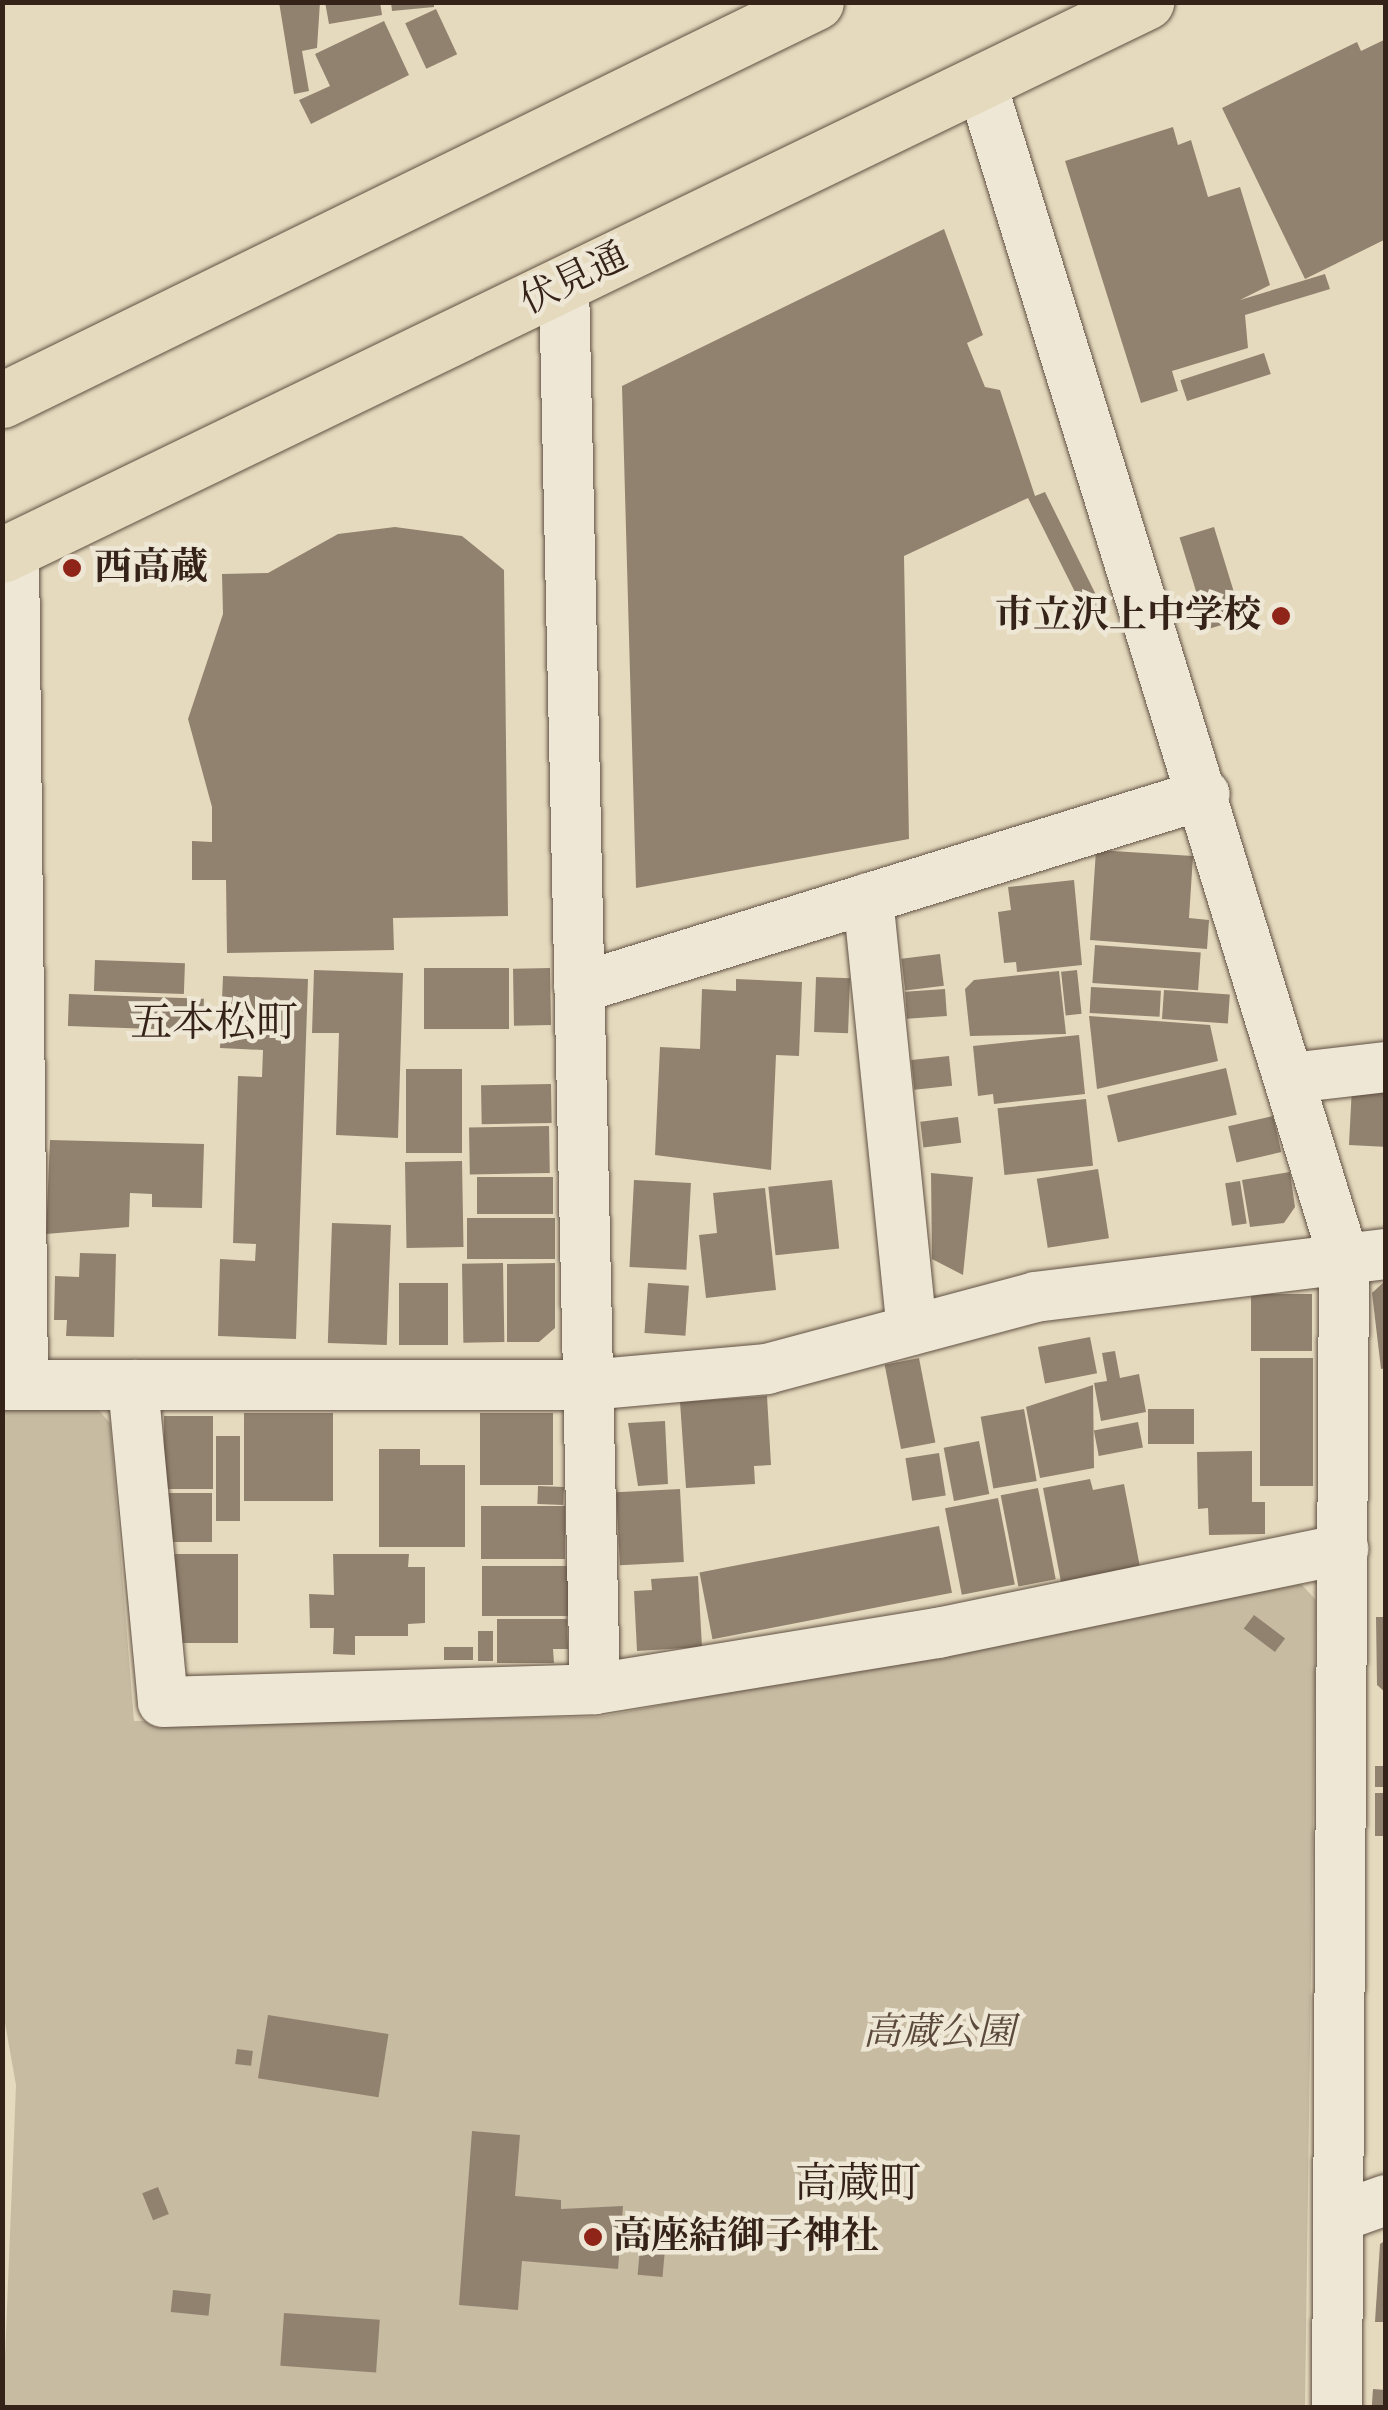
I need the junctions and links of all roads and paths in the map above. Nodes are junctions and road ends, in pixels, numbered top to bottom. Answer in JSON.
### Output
{"nodes":[{"id":1,"x":816,"y":2,"type":"edge"},
{"id":2,"x":1146,"y":2,"type":"edge"},
{"id":3,"x":981,"y":82,"type":"junction"},
{"id":4,"x":564,"y":284,"type":"junction"},
{"id":5,"x":2,"y":400,"type":"edge"},
{"id":6,"x":8,"y":553,"type":"edge"},
{"id":7,"x":1205,"y":794,"type":"junction"},
{"id":8,"x":868,"y":898,"type":"junction"},
{"id":9,"x":579,"y":988,"type":"junction"},
{"id":10,"x":1386,"y":1067,"type":"edge"},
{"id":11,"x":1291,"y":1078,"type":"junction"},
{"id":12,"x":1365,"y":1256,"type":"edge"},
{"id":13,"x":912,"y":1330,"type":"junction"},
{"id":14,"x":588,"y":1384,"type":"junction"},
{"id":15,"x":13,"y":1385,"type":"edge"},
{"id":16,"x":133,"y":1385,"type":"junction"},
{"id":17,"x":1343,"y":1549,"type":"junction"},
{"id":18,"x":596,"y":1689,"type":"junction"},
{"id":19,"x":1364,"y":1725,"type":"edge"},
{"id":20,"x":1363,"y":2208,"type":"edge"},
{"id":21,"x":1338,"y":2408,"type":"edge"}],
"edges":[{"from":1,"to":5,"type":"highway"},
{"from":2,"to":3,"type":"highway","name":"伏見通"},
{"from":3,"to":4,"type":"highway","name":"伏見通"},
{"from":3,"to":7,"type":"street"},
{"from":4,"to":6,"type":"highway","name":"伏見通"},
{"from":4,"to":9,"type":"street"},
{"from":6,"to":15,"type":"street"},
{"from":7,"to":8,"type":"street"},
{"from":7,"to":11,"type":"street"},
{"from":8,"to":9,"type":"street"},
{"from":8,"to":13,"type":"street"},
{"from":9,"to":14,"type":"street"},
{"from":10,"to":11,"type":"street"},
{"from":11,"to":12,"type":"street"},
{"from":12,"to":13,"type":"street"},
{"from":12,"to":17,"type":"street"},
{"from":13,"to":14,"type":"street"},
{"from":14,"to":16,"type":"street"},
{"from":14,"to":18,"type":"street"},
{"from":15,"to":16,"type":"street"},
{"from":16,"to":18,"type":"street"},
{"from":17,"to":18,"type":"street"},
{"from":17,"to":19,"type":"street"},
{"from":19,"to":20,"type":"street"},
{"from":20,"to":21,"type":"street"}]}
